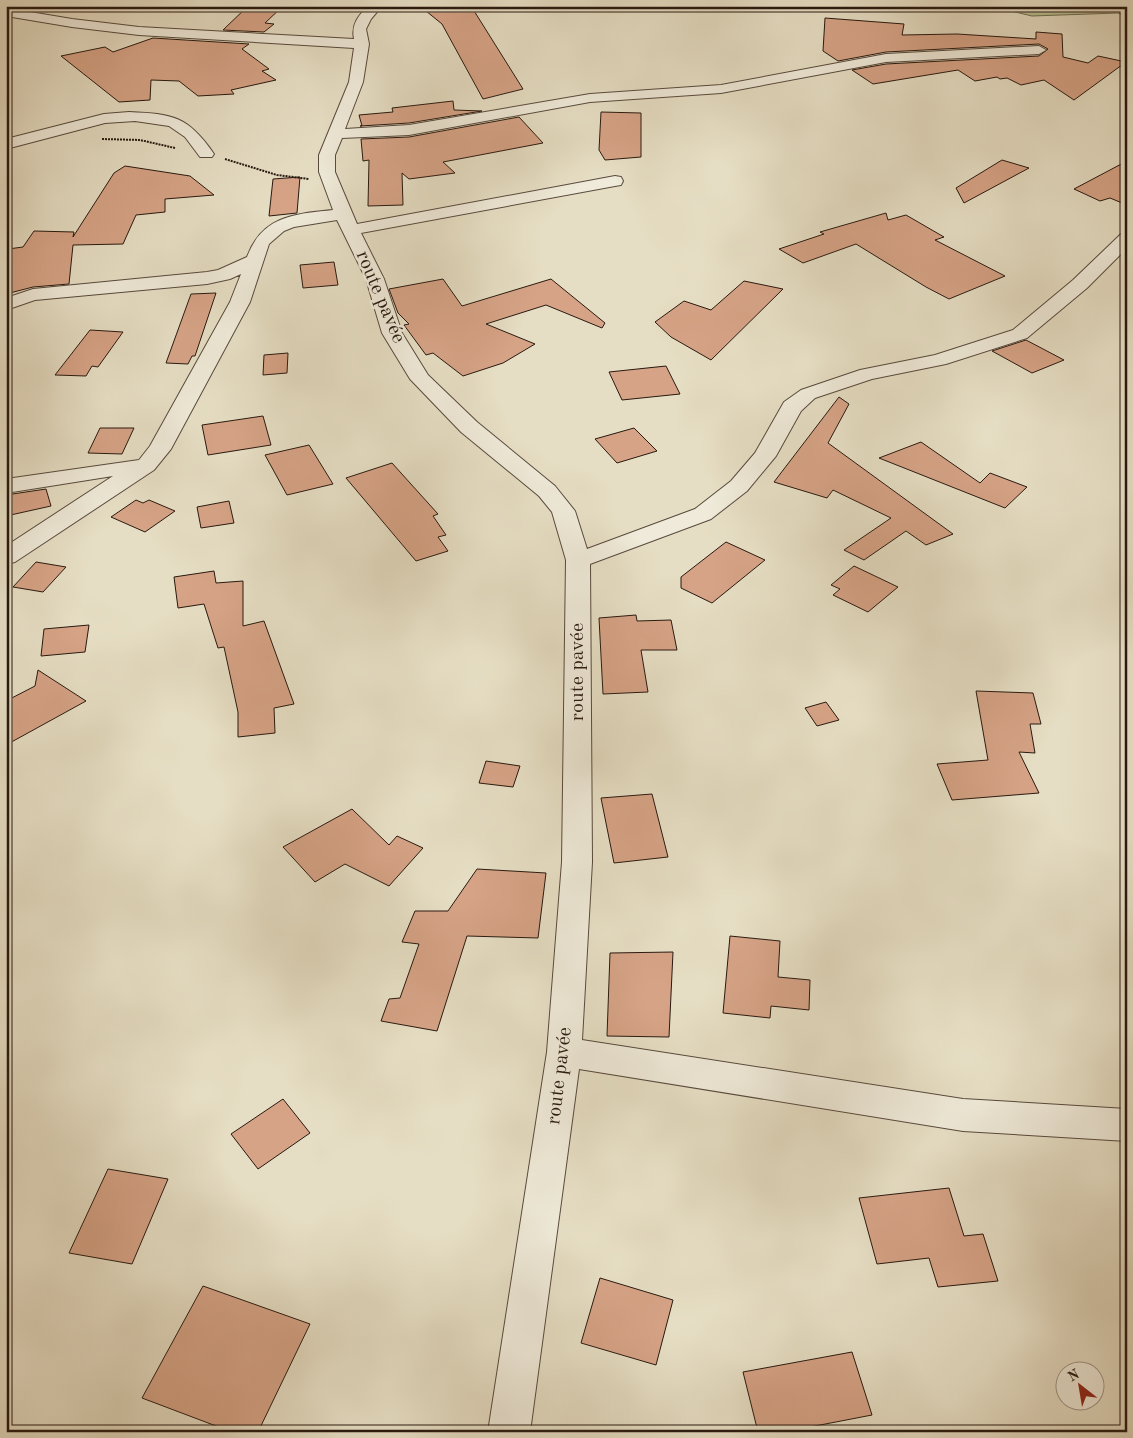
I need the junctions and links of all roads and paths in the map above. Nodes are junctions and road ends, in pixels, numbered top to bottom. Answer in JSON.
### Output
{"nodes":[{"id":1,"x":376,"y":6,"type":"edge"},
{"id":2,"x":29,"y":11,"type":"edge"},
{"id":3,"x":6,"y":12,"type":"edge"},
{"id":4,"x":362,"y":44,"type":"junction"},
{"id":5,"x":1039,"y":50,"type":"dead end"},
{"id":6,"x":334,"y":134,"type":"junction"},
{"id":7,"x":6,"y":144,"type":"edge"},
{"id":8,"x":206,"y":154,"type":"dead end"},
{"id":9,"x":615,"y":180,"type":"dead end"},
{"id":10,"x":347,"y":222,"type":"junction"},
{"id":11,"x":1127,"y":238,"type":"edge"},
{"id":12,"x":255,"y":260,"type":"junction"},
{"id":13,"x":6,"y":304,"type":"edge"},
{"id":14,"x":146,"y":464,"type":"junction"},
{"id":15,"x":6,"y":486,"type":"edge"},
{"id":16,"x":6,"y":557,"type":"edge"},
{"id":17,"x":578,"y":560,"type":"junction"},
{"id":18,"x":564,"y":1052,"type":"junction"},
{"id":19,"x":1127,"y":1125,"type":"edge"},
{"id":20,"x":509,"y":1432,"type":"edge"}],
"edges":[{"from":1,"to":4,"type":"street","name":"route pavée"},
{"from":2,"to":3,"type":"street"},
{"from":2,"to":4,"type":"street"},
{"from":4,"to":6,"type":"street","name":"route pavée"},
{"from":5,"to":6,"type":"street"},
{"from":6,"to":10,"type":"street","name":"route pavée"},
{"from":7,"to":8,"type":"street"},
{"from":9,"to":10,"type":"street"},
{"from":10,"to":12,"type":"street"},
{"from":10,"to":17,"type":"street","name":"route pavée"},
{"from":11,"to":17,"type":"street"},
{"from":12,"to":13,"type":"street"},
{"from":12,"to":14,"type":"street"},
{"from":14,"to":15,"type":"street"},
{"from":14,"to":16,"type":"street"},
{"from":17,"to":18,"type":"street","name":"route pavée"},
{"from":18,"to":19,"type":"street"},
{"from":18,"to":20,"type":"street","name":"route pavée"}]}
